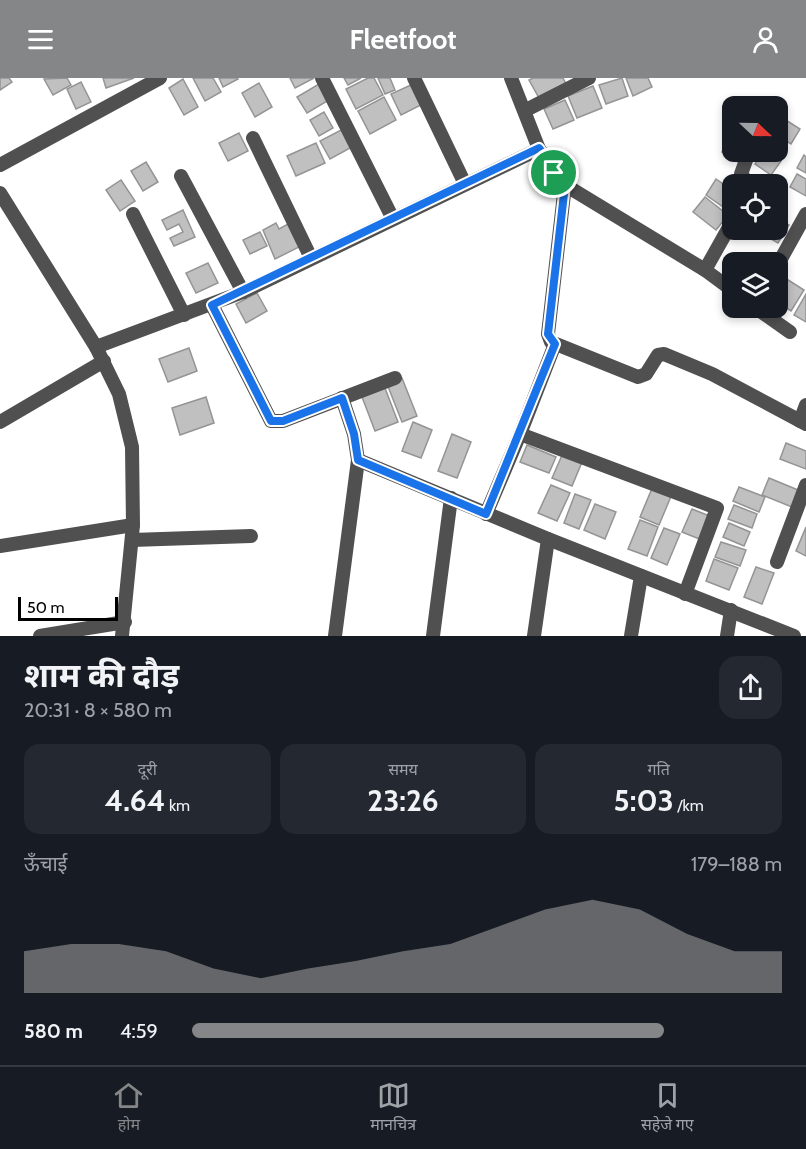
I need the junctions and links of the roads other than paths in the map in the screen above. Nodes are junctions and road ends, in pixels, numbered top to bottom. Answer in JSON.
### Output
{"nodes":[{"id":1,"x":160,"y":78,"type":"edge"},
{"id":2,"x":322,"y":78,"type":"edge"},
{"id":3,"x":414,"y":78,"type":"edge"},
{"id":4,"x":511,"y":78,"type":"edge"},
{"id":5,"x":589,"y":78,"type":"edge"},
{"id":6,"x":526,"y":110,"type":"junction"},
{"id":7,"x":253,"y":138,"type":"dead end"},
{"id":8,"x":539,"y":148,"type":"junction"},
{"id":9,"x":0,"y":165,"type":"edge"},
{"id":10,"x":181,"y":176,"type":"dead end"},
{"id":11,"x":465,"y":184,"type":"junction"},
{"id":12,"x":565,"y":185,"type":"junction"},
{"id":13,"x":0,"y":193,"type":"edge"},
{"id":14,"x":133,"y":214,"type":"dead end"},
{"id":15,"x":806,"y":214,"type":"edge"},
{"id":16,"x":393,"y":219,"type":"junction"},
{"id":17,"x":722,"y":240,"type":"edge"},
{"id":18,"x":785,"y":252,"type":"edge"},
{"id":19,"x":311,"y":258,"type":"junction"},
{"id":20,"x":705,"y":270,"type":"junction"},
{"id":21,"x":722,"y":283,"type":"edge"},
{"id":22,"x":243,"y":292,"type":"junction"},
{"id":23,"x":212,"y":305,"type":"junction"},
{"id":24,"x":184,"y":315,"type":"junction"},
{"id":25,"x":770,"y":318,"type":"edge"},
{"id":26,"x":790,"y":332,"type":"dead end"},
{"id":27,"x":555,"y":344,"type":"junction"},
{"id":28,"x":96,"y":347,"type":"junction"},
{"id":29,"x":104,"y":361,"type":"junction"},
{"id":30,"x":395,"y":378,"type":"dead end"},
{"id":31,"x":342,"y":398,"type":"junction"},
{"id":32,"x":806,"y":405,"type":"edge"},
{"id":33,"x":0,"y":422,"type":"edge"},
{"id":34,"x":803,"y":423,"type":"edge"},
{"id":35,"x":520,"y":434,"type":"junction"},
{"id":36,"x":358,"y":460,"type":"junction"},
{"id":37,"x":806,"y":485,"type":"edge"},
{"id":38,"x":451,"y":498,"type":"junction"},
{"id":39,"x":486,"y":514,"type":"junction"},
{"id":40,"x":133,"y":525,"type":"junction"},
{"id":41,"x":251,"y":536,"type":"dead end"},
{"id":42,"x":548,"y":539,"type":"junction"},
{"id":43,"x":132,"y":540,"type":"junction"},
{"id":44,"x":0,"y":546,"type":"edge"},
{"id":45,"x":777,"y":562,"type":"dead end"},
{"id":46,"x":641,"y":576,"type":"junction"},
{"id":47,"x":685,"y":594,"type":"junction"},
{"id":48,"x":731,"y":610,"type":"junction"},
{"id":49,"x":124,"y":629,"type":"edge"},
{"id":50,"x":40,"y":636,"type":"edge"},
{"id":51,"x":335,"y":636,"type":"edge"},
{"id":52,"x":434,"y":636,"type":"edge"},
{"id":53,"x":534,"y":636,"type":"edge"},
{"id":54,"x":631,"y":636,"type":"edge"},
{"id":55,"x":727,"y":636,"type":"edge"},
{"id":56,"x":794,"y":636,"type":"edge"}],
"edges":[{"from":1,"to":9,"type":"street"},
{"from":2,"to":16,"type":"street"},
{"from":3,"to":11,"type":"street"},
{"from":4,"to":6,"type":"street"},
{"from":5,"to":6,"type":"street"},
{"from":6,"to":8,"type":"street"},
{"from":7,"to":19,"type":"street"},
{"from":8,"to":11,"type":"street"},
{"from":8,"to":12,"type":"street"},
{"from":10,"to":22,"type":"street"},
{"from":11,"to":16,"type":"street"},
{"from":12,"to":20,"type":"street"},
{"from":12,"to":27,"type":"street"},
{"from":13,"to":28,"type":"street"},
{"from":14,"to":24,"type":"street"},
{"from":15,"to":18,"type":"street"},
{"from":16,"to":19,"type":"street"},
{"from":17,"to":20,"type":"street"},
{"from":19,"to":22,"type":"street"},
{"from":20,"to":21,"type":"street"},
{"from":22,"to":23,"type":"street"},
{"from":23,"to":24,"type":"street"},
{"from":23,"to":31,"type":"street"},
{"from":24,"to":28,"type":"street"},
{"from":25,"to":26,"type":"street"},
{"from":27,"to":34,"type":"street"},
{"from":27,"to":35,"type":"street"},
{"from":28,"to":29,"type":"street"},
{"from":29,"to":33,"type":"street"},
{"from":29,"to":40,"type":"street"},
{"from":30,"to":31,"type":"street"},
{"from":31,"to":36,"type":"street"},
{"from":32,"to":34,"type":"street"},
{"from":35,"to":39,"type":"street"},
{"from":35,"to":47,"type":"street"},
{"from":36,"to":38,"type":"street"},
{"from":36,"to":51,"type":"street"},
{"from":37,"to":45,"type":"street"},
{"from":38,"to":39,"type":"street"},
{"from":38,"to":52,"type":"street"},
{"from":39,"to":42,"type":"street"},
{"from":40,"to":43,"type":"street"},
{"from":40,"to":44,"type":"street"},
{"from":41,"to":43,"type":"street"},
{"from":42,"to":46,"type":"street"},
{"from":42,"to":53,"type":"street"},
{"from":43,"to":49,"type":"street"},
{"from":46,"to":47,"type":"street"},
{"from":46,"to":54,"type":"street"},
{"from":47,"to":48,"type":"street"},
{"from":48,"to":55,"type":"street"},
{"from":48,"to":56,"type":"street"},
{"from":49,"to":50,"type":"street"}]}
